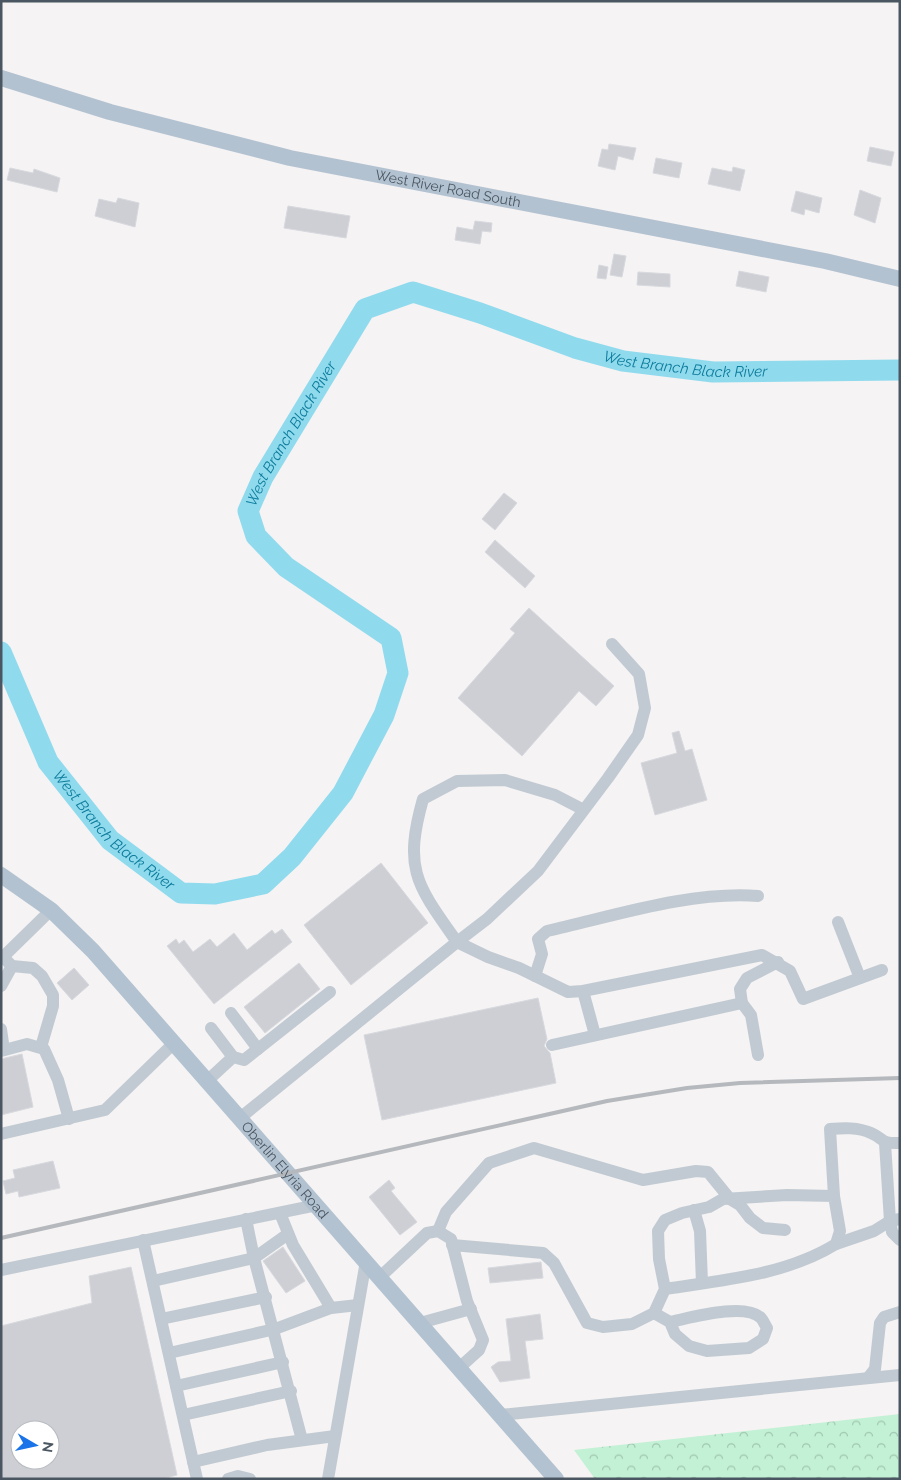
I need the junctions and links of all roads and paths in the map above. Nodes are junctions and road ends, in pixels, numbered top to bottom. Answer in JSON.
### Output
{"nodes":[{"id":1,"x":1,"y":78,"type":"edge"},
{"id":2,"x":900,"y":279,"type":"edge"},
{"id":3,"x":612,"y":644,"type":"dead end"},
{"id":4,"x":584,"y":810,"type":"junction"},
{"id":5,"x":1,"y":875,"type":"edge"},
{"id":6,"x":758,"y":896,"type":"dead end"},
{"id":7,"x":51,"y":910,"type":"junction"},
{"id":8,"x":838,"y":922,"type":"dead end"},
{"id":9,"x":457,"y":942,"type":"junction"},
{"id":10,"x":6,"y":961,"type":"edge"},
{"id":11,"x":778,"y":962,"type":"junction"},
{"id":12,"x":882,"y":970,"type":"dead end"},
{"id":13,"x":535,"y":976,"type":"junction"},
{"id":14,"x":860,"y":978,"type":"junction"},
{"id":15,"x":1,"y":986,"type":"edge"},
{"id":16,"x":583,"y":991,"type":"junction"},
{"id":17,"x":330,"y":992,"type":"dead end"},
{"id":18,"x":742,"y":1003,"type":"junction"},
{"id":19,"x":231,"y":1013,"type":"dead end"},
{"id":20,"x":211,"y":1028,"type":"dead end"},
{"id":21,"x":1,"y":1029,"type":"edge"},
{"id":22,"x":595,"y":1035,"type":"junction"},
{"id":23,"x":174,"y":1043,"type":"junction"},
{"id":24,"x":552,"y":1045,"type":"dead end"},
{"id":25,"x":41,"y":1047,"type":"junction"},
{"id":26,"x":258,"y":1049,"type":"junction"},
{"id":27,"x":2,"y":1050,"type":"edge"},
{"id":28,"x":758,"y":1054,"type":"dead end"},
{"id":29,"x":233,"y":1057,"type":"junction"},
{"id":30,"x":207,"y":1081,"type":"junction"},
{"id":31,"x":240,"y":1118,"type":"junction"},
{"id":32,"x":69,"y":1119,"type":"junction"},
{"id":33,"x":1,"y":1134,"type":"edge"},
{"id":34,"x":900,"y":1143,"type":"edge"},
{"id":35,"x":885,"y":1144,"type":"junction"},
{"id":36,"x":834,"y":1196,"type":"junction"},
{"id":37,"x":730,"y":1199,"type":"junction"},
{"id":38,"x":317,"y":1205,"type":"junction"},
{"id":39,"x":694,"y":1210,"type":"junction"},
{"id":40,"x":280,"y":1213,"type":"junction"},
{"id":41,"x":246,"y":1219,"type":"junction"},
{"id":42,"x":895,"y":1220,"type":"edge"},
{"id":43,"x":785,"y":1230,"type":"dead end"},
{"id":44,"x":438,"y":1231,"type":"junction"},
{"id":45,"x":288,"y":1234,"type":"junction"},
{"id":46,"x":143,"y":1240,"type":"junction"},
{"id":47,"x":900,"y":1240,"type":"edge"},
{"id":48,"x":836,"y":1244,"type":"junction"},
{"id":49,"x":452,"y":1245,"type":"junction"},
{"id":50,"x":254,"y":1258,"type":"junction"},
{"id":51,"x":366,"y":1261,"type":"junction"},
{"id":52,"x":1,"y":1270,"type":"edge"},
{"id":53,"x":380,"y":1277,"type":"junction"},
{"id":54,"x":152,"y":1281,"type":"junction"},
{"id":55,"x":702,"y":1283,"type":"junction"},
{"id":56,"x":665,"y":1289,"type":"junction"},
{"id":57,"x":266,"y":1297,"type":"junction"},
{"id":58,"x":358,"y":1305,"type":"junction"},
{"id":59,"x":331,"y":1308,"type":"junction"},
{"id":60,"x":471,"y":1309,"type":"junction"},
{"id":61,"x":900,"y":1312,"type":"edge"},
{"id":62,"x":654,"y":1313,"type":"junction"},
{"id":63,"x":161,"y":1319,"type":"junction"},
{"id":64,"x":670,"y":1322,"type":"junction"},
{"id":65,"x":420,"y":1324,"type":"junction"},
{"id":66,"x":275,"y":1329,"type":"junction"},
{"id":67,"x":169,"y":1353,"type":"junction"},
{"id":68,"x":283,"y":1362,"type":"junction"},
{"id":69,"x":459,"y":1368,"type":"junction"},
{"id":70,"x":900,"y":1375,"type":"edge"},
{"id":71,"x":868,"y":1378,"type":"junction"},
{"id":72,"x":176,"y":1386,"type":"junction"},
{"id":73,"x":291,"y":1391,"type":"junction"},
{"id":74,"x":500,"y":1415,"type":"junction"},
{"id":75,"x":183,"y":1416,"type":"junction"},
{"id":76,"x":335,"y":1436,"type":"junction"},
{"id":77,"x":302,"y":1440,"type":"junction"},
{"id":78,"x":193,"y":1462,"type":"junction"},
{"id":79,"x":197,"y":1479,"type":"edge"},
{"id":80,"x":228,"y":1479,"type":"edge"},
{"id":81,"x":250,"y":1479,"type":"edge"},
{"id":82,"x":328,"y":1479,"type":"edge"},
{"id":83,"x":556,"y":1479,"type":"edge"}],
"edges":[{"from":1,"to":2,"type":"main road","name":"West River Road South"},
{"from":3,"to":4,"type":"street"},
{"from":4,"to":9,"type":"street"},
{"from":4,"to":9,"type":"street"},
{"from":5,"to":7,"type":"main road","name":"Oberlin Elyria Road"},
{"from":6,"to":13,"type":"street"},
{"from":7,"to":10,"type":"street"},
{"from":7,"to":23,"type":"main road","name":"Oberlin Elyria Road"},
{"from":8,"to":14,"type":"street"},
{"from":9,"to":13,"type":"street"},
{"from":9,"to":31,"type":"street"},
{"from":10,"to":15,"type":"street"},
{"from":10,"to":25,"type":"street"},
{"from":11,"to":14,"type":"street"},
{"from":11,"to":16,"type":"street"},
{"from":11,"to":18,"type":"street"},
{"from":12,"to":14,"type":"street"},
{"from":13,"to":16,"type":"street"},
{"from":16,"to":22,"type":"street"},
{"from":17,"to":26,"type":"street"},
{"from":18,"to":22,"type":"street"},
{"from":18,"to":28,"type":"street"},
{"from":19,"to":26,"type":"street"},
{"from":20,"to":29,"type":"street"},
{"from":21,"to":27,"type":"street"},
{"from":22,"to":24,"type":"street"},
{"from":23,"to":30,"type":"main road","name":"Oberlin Elyria Road"},
{"from":23,"to":32,"type":"street"},
{"from":25,"to":27,"type":"street"},
{"from":25,"to":32,"type":"street"},
{"from":26,"to":29,"type":"street"},
{"from":29,"to":30,"type":"street"},
{"from":30,"to":31,"type":"main road","name":"Oberlin Elyria Road"},
{"from":31,"to":38,"type":"main road","name":"Oberlin Elyria Road"},
{"from":32,"to":33,"type":"street"},
{"from":34,"to":35,"type":"street"},
{"from":35,"to":36,"type":"street"},
{"from":35,"to":42,"type":"street"},
{"from":36,"to":37,"type":"street"},
{"from":36,"to":48,"type":"street"},
{"from":37,"to":39,"type":"street"},
{"from":37,"to":43,"type":"street"},
{"from":37,"to":44,"type":"street"},
{"from":38,"to":40,"type":"street"},
{"from":38,"to":51,"type":"main road","name":"Oberlin Elyria Road"},
{"from":39,"to":55,"type":"street"},
{"from":39,"to":56,"type":"street"},
{"from":40,"to":41,"type":"street"},
{"from":40,"to":45,"type":"street"},
{"from":41,"to":46,"type":"street"},
{"from":41,"to":50,"type":"street"},
{"from":42,"to":47,"type":"street"},
{"from":42,"to":48,"type":"street"},
{"from":44,"to":49,"type":"street"},
{"from":44,"to":53,"type":"street"},
{"from":45,"to":50,"type":"street"},
{"from":45,"to":59,"type":"street"},
{"from":46,"to":52,"type":"street"},
{"from":46,"to":54,"type":"street"},
{"from":48,"to":55,"type":"street"},
{"from":49,"to":60,"type":"street"},
{"from":49,"to":62,"type":"street"},
{"from":50,"to":54,"type":"street"},
{"from":50,"to":57,"type":"street"},
{"from":51,"to":53,"type":"main road","name":"Oberlin Elyria Road"},
{"from":51,"to":58,"type":"street"},
{"from":53,"to":65,"type":"main road","name":"Oberlin Elyria Road"},
{"from":54,"to":63,"type":"street"},
{"from":55,"to":56,"type":"street"},
{"from":56,"to":62,"type":"street"},
{"from":57,"to":63,"type":"street"},
{"from":57,"to":66,"type":"street"},
{"from":58,"to":59,"type":"street"},
{"from":58,"to":76,"type":"street"},
{"from":59,"to":66,"type":"street"},
{"from":60,"to":65,"type":"street"},
{"from":60,"to":69,"type":"street"},
{"from":61,"to":71,"type":"street"},
{"from":62,"to":64,"type":"street"},
{"from":63,"to":67,"type":"street"},
{"from":64,"to":64,"type":"street"},
{"from":65,"to":69,"type":"main road","name":"Oberlin Elyria Road"},
{"from":66,"to":67,"type":"street"},
{"from":66,"to":68,"type":"street"},
{"from":67,"to":72,"type":"street"},
{"from":68,"to":72,"type":"street"},
{"from":68,"to":73,"type":"street"},
{"from":69,"to":74,"type":"main road","name":"Oberlin Elyria Road"},
{"from":70,"to":71,"type":"street"},
{"from":71,"to":74,"type":"street"},
{"from":72,"to":75,"type":"street"},
{"from":73,"to":75,"type":"street"},
{"from":73,"to":77,"type":"street"},
{"from":74,"to":83,"type":"main road","name":"Oberlin Elyria Road"},
{"from":75,"to":78,"type":"street"},
{"from":76,"to":77,"type":"street"},
{"from":76,"to":82,"type":"street"},
{"from":77,"to":78,"type":"street"},
{"from":78,"to":79,"type":"street"},
{"from":80,"to":81,"type":"street"}]}
